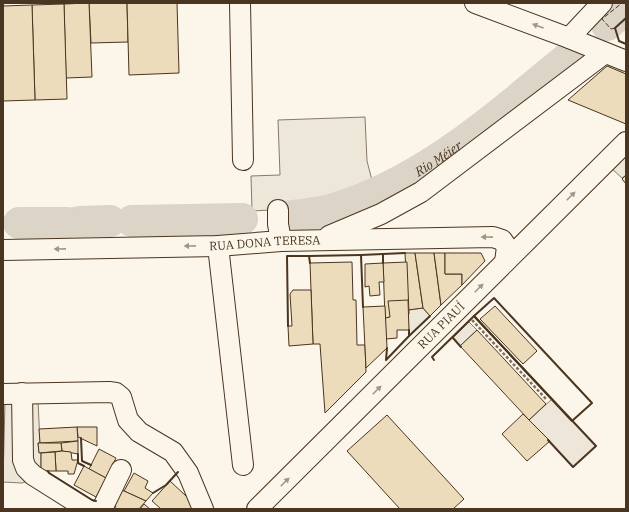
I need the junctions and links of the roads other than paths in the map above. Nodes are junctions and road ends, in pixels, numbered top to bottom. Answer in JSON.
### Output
{"nodes":[{"id":1,"x":240,"y":3,"type":"edge"},
{"id":2,"x":602,"y":3,"type":"edge"},
{"id":3,"x":487,"y":5,"type":"edge"},
{"id":4,"x":570,"y":38,"type":"junction"},
{"id":5,"x":605,"y":53,"type":"junction"},
{"id":6,"x":626,"y":61,"type":"edge"},
{"id":7,"x":626,"y":142,"type":"edge"},
{"id":8,"x":243,"y":160,"type":"dead end"},
{"id":9,"x":320,"y":240,"type":"junction"},
{"id":10,"x":218,"y":246,"type":"junction"},
{"id":11,"x":3,"y":250,"type":"edge"},
{"id":12,"x":505,"y":262,"type":"junction"},
{"id":13,"x":13,"y":393,"type":"edge"},
{"id":14,"x":243,"y":465,"type":"dead end"},
{"id":15,"x":121,"y":470,"type":"dead end"},
{"id":16,"x":87,"y":509,"type":"edge"},
{"id":17,"x":102,"y":509,"type":"edge"},
{"id":18,"x":203,"y":509,"type":"edge"},
{"id":19,"x":257,"y":509,"type":"edge"}],
"edges":[{"from":1,"to":8,"type":"street"},
{"from":2,"to":4,"type":"street"},
{"from":4,"to":3,"type":"street","one_way":true},
{"from":4,"to":5,"type":"street"},
{"from":5,"to":6,"type":"street"},
{"from":5,"to":9,"type":"street"},
{"from":12,"to":7,"type":"street","name":"RUA PIAUÍ","one_way":true},
{"from":9,"to":10,"type":"street","name":"RUA DONA TERESA"},
{"from":12,"to":9,"type":"street","name":"RUA DONA TERESA","one_way":true},
{"from":10,"to":11,"type":"street","name":"RUA DONA TERESA","one_way":true},
{"from":10,"to":14,"type":"street"},
{"from":19,"to":12,"type":"street","name":"RUA PIAUÍ","one_way":true},
{"from":13,"to":16,"type":"street"},
{"from":13,"to":18,"type":"street"},
{"from":15,"to":17,"type":"street"}]}
